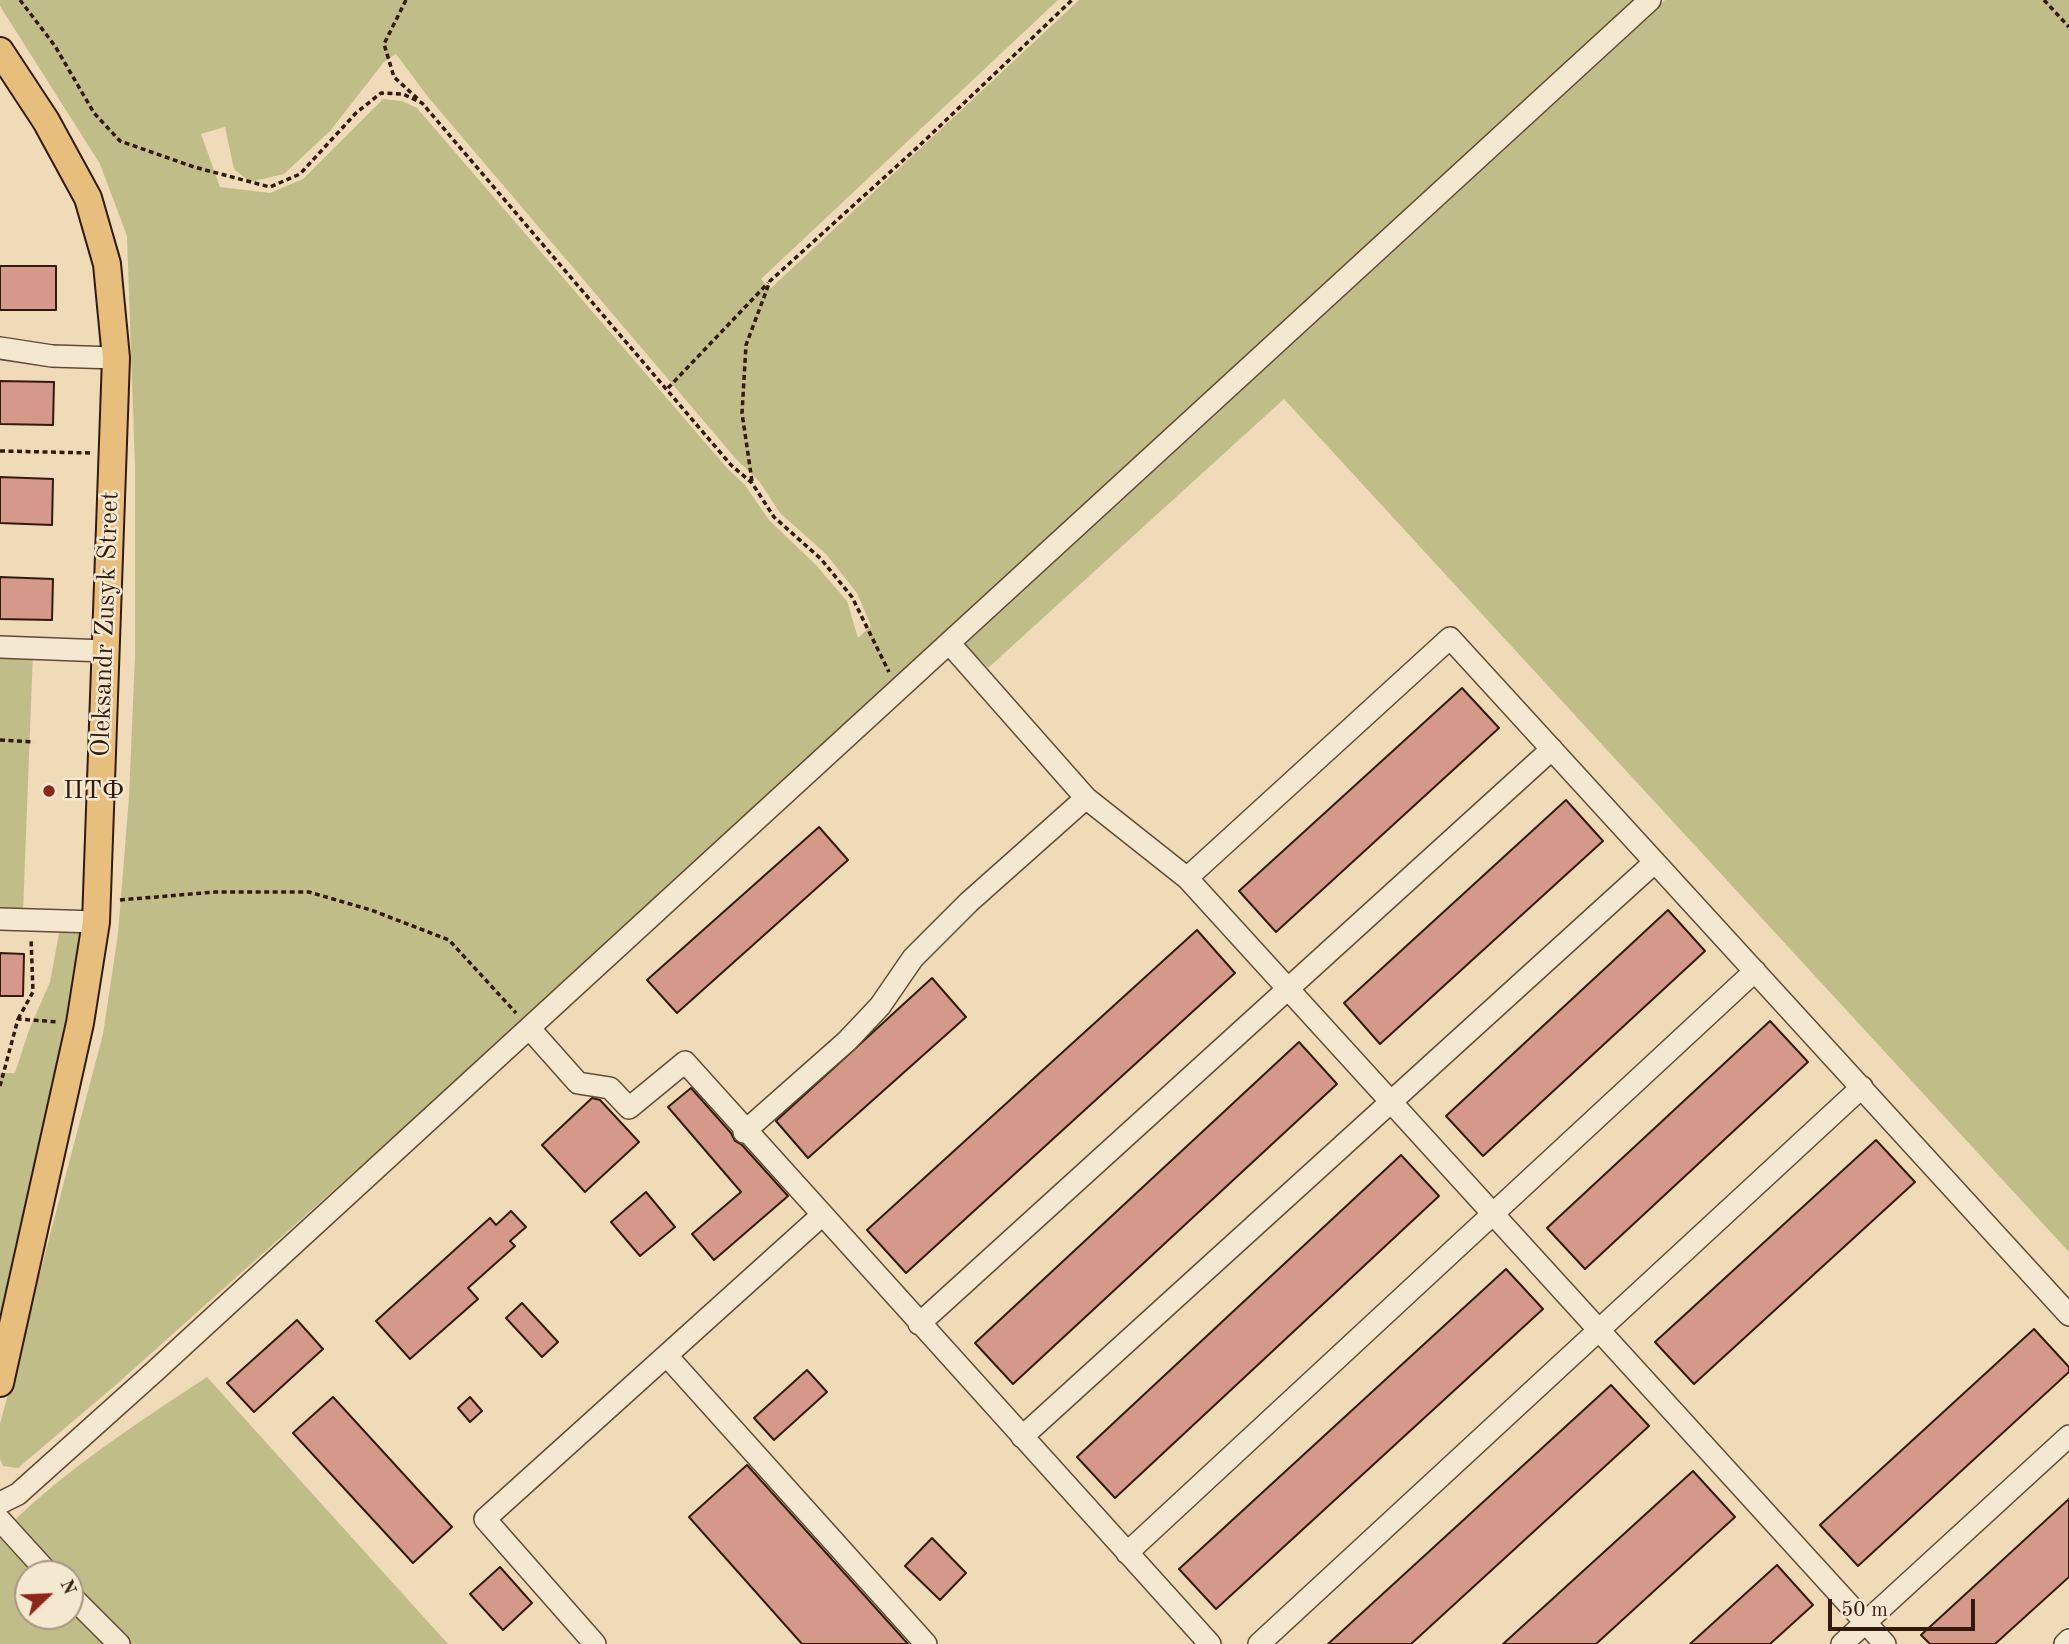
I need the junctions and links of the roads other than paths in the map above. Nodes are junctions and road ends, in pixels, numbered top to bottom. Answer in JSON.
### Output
{"nodes":[{"id":1,"x":1650,"y":0,"type":"edge"},
{"id":2,"x":0,"y":51,"type":"edge"},
{"id":3,"x":0,"y":348,"type":"edge"},
{"id":4,"x":116,"y":358,"type":"junction"},
{"id":5,"x":950,"y":644,"type":"junction"},
{"id":6,"x":0,"y":647,"type":"edge"},
{"id":7,"x":105,"y":651,"type":"junction"},
{"id":8,"x":1552,"y":749,"type":"junction"},
{"id":9,"x":1086,"y":798,"type":"junction"},
{"id":10,"x":1655,"y":862,"type":"junction"},
{"id":11,"x":1187,"y":878,"type":"junction"},
{"id":12,"x":96,"y":912,"type":"junction"},
{"id":13,"x":0,"y":919,"type":"edge"},
{"id":14,"x":1755,"y":971,"type":"junction"},
{"id":15,"x":1289,"y":989,"type":"junction"},
{"id":16,"x":530,"y":1029,"type":"junction"},
{"id":17,"x":1862,"y":1087,"type":"junction"},
{"id":18,"x":1392,"y":1101,"type":"junction"},
{"id":19,"x":744,"y":1132,"type":"junction"},
{"id":20,"x":1491,"y":1213,"type":"junction"},
{"id":21,"x":821,"y":1216,"type":"junction"},
{"id":22,"x":2069,"y":1315,"type":"edge"},
{"id":23,"x":919,"y":1324,"type":"junction"},
{"id":24,"x":1599,"y":1333,"type":"junction"},
{"id":25,"x":667,"y":1356,"type":"junction"},
{"id":26,"x":0,"y":1383,"type":"edge"},
{"id":27,"x":2069,"y":1436,"type":"edge"},
{"id":28,"x":1022,"y":1437,"type":"junction"},
{"id":29,"x":0,"y":1503,"type":"edge"},
{"id":30,"x":0,"y":1520,"type":"edge"},
{"id":31,"x":1127,"y":1553,"type":"junction"},
{"id":32,"x":36,"y":1560,"type":"edge"},
{"id":33,"x":84,"y":1609,"type":"edge"},
{"id":34,"x":1865,"y":1623,"type":"junction"},
{"id":35,"x":2069,"y":1640,"type":"edge"},
{"id":36,"x":119,"y":1644,"type":"edge"},
{"id":37,"x":595,"y":1644,"type":"edge"},
{"id":38,"x":926,"y":1644,"type":"edge"},
{"id":39,"x":1210,"y":1644,"type":"edge"},
{"id":40,"x":1259,"y":1644,"type":"edge"},
{"id":41,"x":1842,"y":1644,"type":"edge"},
{"id":42,"x":1885,"y":1644,"type":"edge"},
{"id":43,"x":2064,"y":1644,"type":"edge"}],
"edges":[{"from":1,"to":5,"type":"street"},
{"from":2,"to":4,"type":"main road","name":"Oleksandr Zusyk Street"},
{"from":3,"to":4,"type":"street"},
{"from":4,"to":7,"type":"main road","name":"Oleksandr Zusyk Street"},
{"from":5,"to":9,"type":"street"},
{"from":5,"to":16,"type":"street"},
{"from":6,"to":7,"type":"street"},
{"from":7,"to":12,"type":"main road","name":"Oleksandr Zusyk Street"},
{"from":8,"to":10,"type":"street"},
{"from":8,"to":11,"type":"street"},
{"from":8,"to":15,"type":"street"},
{"from":9,"to":11,"type":"street"},
{"from":9,"to":19,"type":"street"},
{"from":10,"to":14,"type":"street"},
{"from":10,"to":18,"type":"street"},
{"from":11,"to":15,"type":"street"},
{"from":12,"to":13,"type":"street"},
{"from":12,"to":26,"type":"main road","name":"Oleksandr Zusyk Street"},
{"from":14,"to":17,"type":"street"},
{"from":14,"to":20,"type":"street"},
{"from":15,"to":18,"type":"street"},
{"from":15,"to":23,"type":"street"},
{"from":16,"to":19,"type":"street"},
{"from":16,"to":29,"type":"street"},
{"from":17,"to":22,"type":"street"},
{"from":17,"to":24,"type":"street"},
{"from":18,"to":20,"type":"street"},
{"from":18,"to":28,"type":"street"},
{"from":19,"to":21,"type":"street"},
{"from":20,"to":24,"type":"street"},
{"from":20,"to":31,"type":"street"},
{"from":21,"to":23,"type":"street"},
{"from":21,"to":25,"type":"street"},
{"from":23,"to":28,"type":"street"},
{"from":24,"to":34,"type":"street"},
{"from":24,"to":40,"type":"street"},
{"from":25,"to":37,"type":"street"},
{"from":25,"to":38,"type":"street"},
{"from":27,"to":34,"type":"street"},
{"from":28,"to":31,"type":"street"},
{"from":30,"to":32,"type":"street"},
{"from":31,"to":39,"type":"street"},
{"from":33,"to":36,"type":"street"},
{"from":34,"to":41,"type":"street"},
{"from":34,"to":42,"type":"street"},
{"from":35,"to":43,"type":"street"}]}
